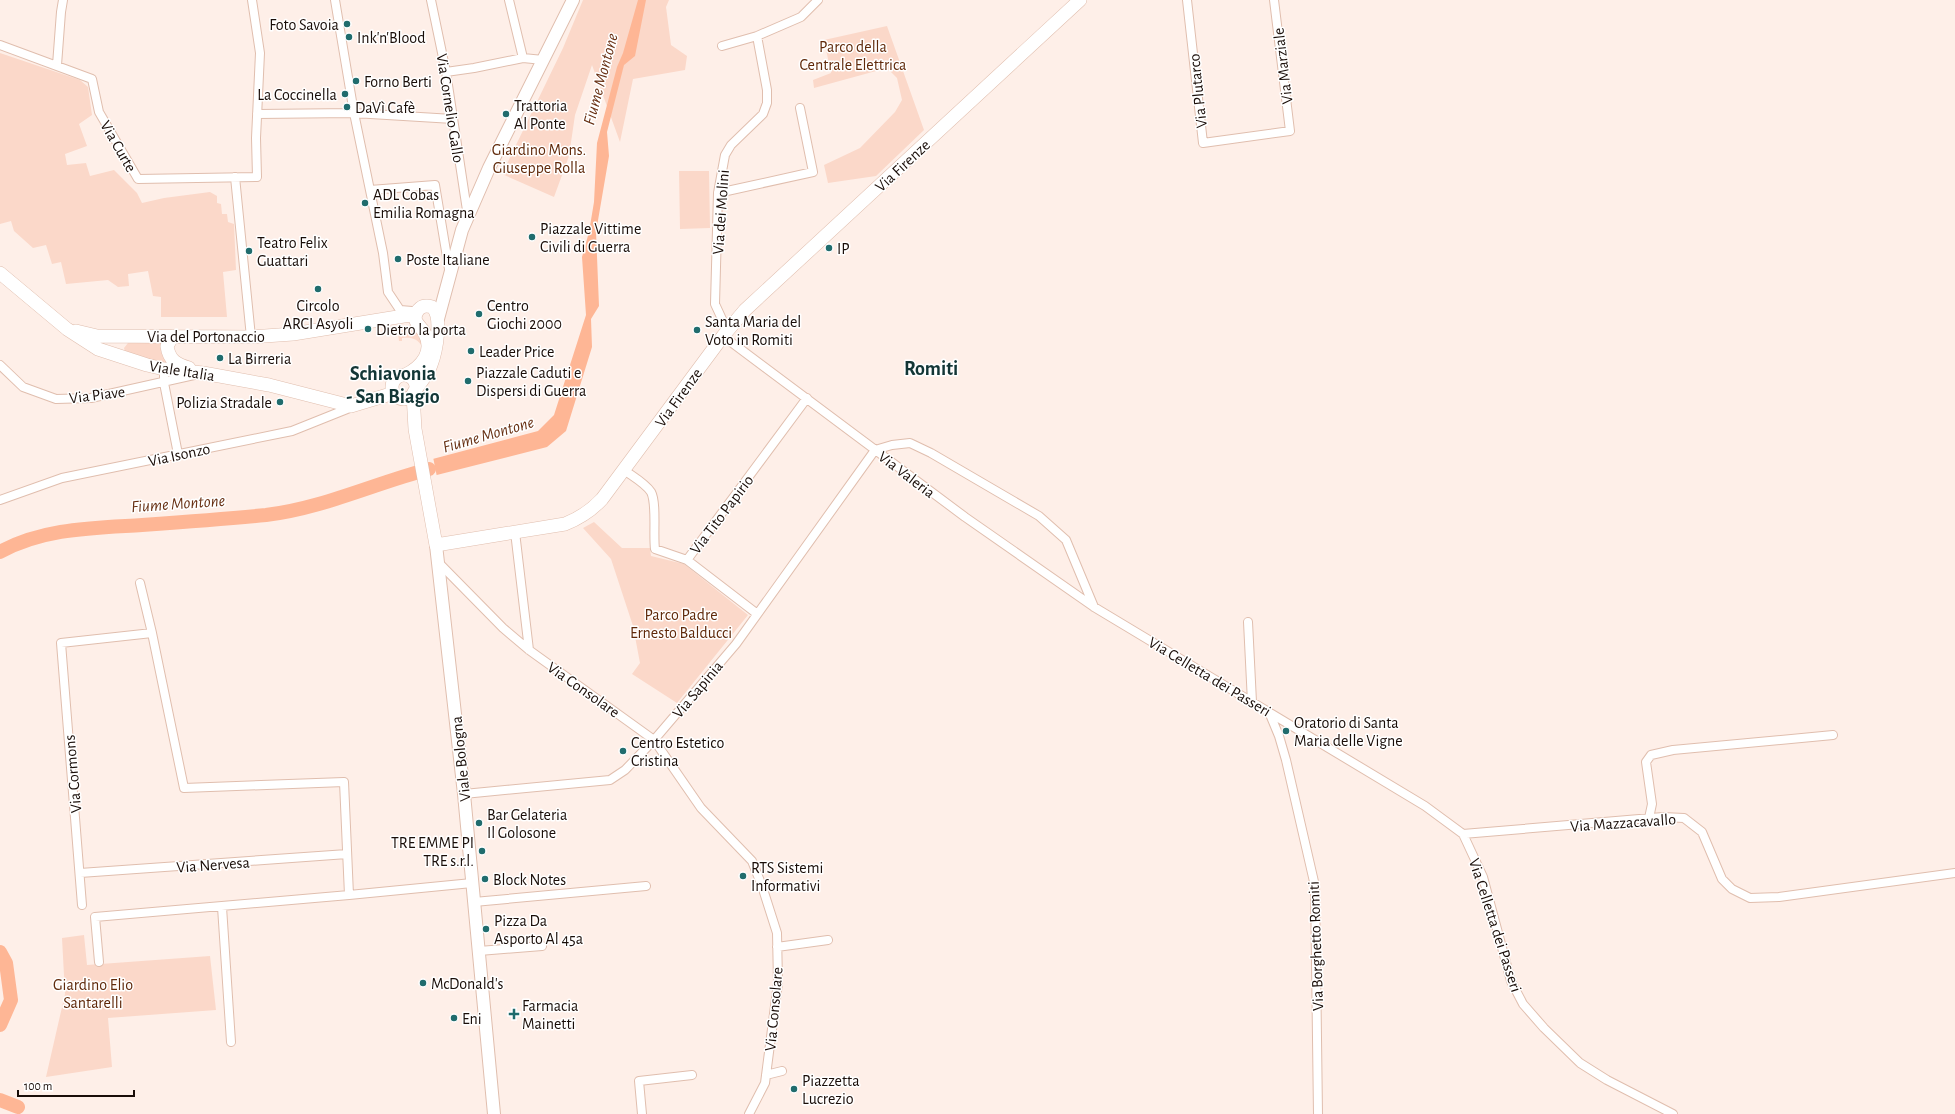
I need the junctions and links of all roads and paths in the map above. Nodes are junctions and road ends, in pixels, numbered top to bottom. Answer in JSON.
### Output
{"nodes":[{"id":1,"x":63,"y":0,"type":"edge"},
{"id":2,"x":252,"y":0,"type":"edge"},
{"id":3,"x":335,"y":0,"type":"edge"},
{"id":4,"x":430,"y":0,"type":"edge"},
{"id":5,"x":509,"y":0,"type":"edge"},
{"id":6,"x":573,"y":0,"type":"edge"},
{"id":7,"x":818,"y":0,"type":"edge"},
{"id":8,"x":1080,"y":0,"type":"edge"},
{"id":9,"x":1187,"y":0,"type":"edge"},
{"id":10,"x":1274,"y":0,"type":"edge"},
{"id":11,"x":757,"y":36,"type":"junction"},
{"id":12,"x":0,"y":45,"type":"edge"},
{"id":13,"x":722,"y":46,"type":"dead end"},
{"id":14,"x":523,"y":58,"type":"junction"},
{"id":15,"x":543,"y":60,"type":"junction"},
{"id":16,"x":57,"y":64,"type":"junction"},
{"id":17,"x":446,"y":72,"type":"junction"},
{"id":18,"x":800,"y":108,"type":"dead end"},
{"id":19,"x":354,"y":113,"type":"junction"},
{"id":20,"x":257,"y":114,"type":"junction"},
{"id":21,"x":453,"y":119,"type":"junction"},
{"id":22,"x":1290,"y":131,"type":"joint"},
{"id":23,"x":235,"y":177,"type":"junction"},
{"id":24,"x":370,"y":190,"type":"junction"},
{"id":25,"x":718,"y":193,"type":"junction"},
{"id":26,"x":468,"y":217,"type":"junction"},
{"id":27,"x":0,"y":273,"type":"edge"},
{"id":28,"x":450,"y":273,"type":"junction"},
{"id":29,"x":447,"y":286,"type":"junction"},
{"id":30,"x":421,"y":310,"type":"junction"},
{"id":31,"x":438,"y":319,"type":"junction"},
{"id":32,"x":67,"y":329,"type":"junction"},
{"id":33,"x":725,"y":333,"type":"junction"},
{"id":34,"x":126,"y":336,"type":"junction"},
{"id":35,"x":173,"y":336,"type":"junction"},
{"id":36,"x":251,"y":337,"type":"junction"},
{"id":37,"x":122,"y":357,"type":"junction"},
{"id":38,"x":0,"y":365,"type":"edge"},
{"id":39,"x":164,"y":369,"type":"junction"},
{"id":40,"x":203,"y":373,"type":"junction"},
{"id":41,"x":405,"y":375,"type":"junction"},
{"id":42,"x":164,"y":383,"type":"junction"},
{"id":43,"x":414,"y":393,"type":"junction"},
{"id":44,"x":393,"y":395,"type":"junction"},
{"id":45,"x":807,"y":398,"type":"junction"},
{"id":46,"x":358,"y":405,"type":"junction"},
{"id":47,"x":416,"y":433,"type":"junction"},
{"id":48,"x":875,"y":450,"type":"junction"},
{"id":49,"x":178,"y":454,"type":"junction"},
{"id":50,"x":624,"y":470,"type":"junction"},
{"id":51,"x":0,"y":500,"type":"edge"},
{"id":52,"x":515,"y":532,"type":"junction"},
{"id":53,"x":436,"y":545,"type":"junction"},
{"id":54,"x":687,"y":560,"type":"junction"},
{"id":55,"x":439,"y":563,"type":"junction"},
{"id":56,"x":140,"y":583,"type":"dead end"},
{"id":57,"x":1094,"y":608,"type":"junction"},
{"id":58,"x":756,"y":613,"type":"junction"},
{"id":59,"x":1248,"y":622,"type":"dead end"},
{"id":60,"x":152,"y":632,"type":"junction"},
{"id":61,"x":529,"y":650,"type":"junction"},
{"id":62,"x":1252,"y":702,"type":"junction"},
{"id":63,"x":1270,"y":712,"type":"junction"},
{"id":64,"x":1834,"y":735,"type":"dead end"},
{"id":65,"x":654,"y":740,"type":"junction"},
{"id":66,"x":464,"y":794,"type":"junction"},
{"id":67,"x":1649,"y":818,"type":"junction"},
{"id":68,"x":1463,"y":834,"type":"junction"},
{"id":69,"x":347,"y":854,"type":"junction"},
{"id":70,"x":80,"y":873,"type":"junction"},
{"id":71,"x":1955,"y":873,"type":"edge"},
{"id":72,"x":472,"y":883,"type":"junction"},
{"id":73,"x":646,"y":886,"type":"dead end"},
{"id":74,"x":349,"y":895,"type":"junction"},
{"id":75,"x":474,"y":902,"type":"junction"},
{"id":76,"x":82,"y":905,"type":"dead end"},
{"id":77,"x":222,"y":907,"type":"junction"},
{"id":78,"x":828,"y":940,"type":"dead end"},
{"id":79,"x":542,"y":946,"type":"dead end"},
{"id":80,"x":777,"y":947,"type":"junction"},
{"id":81,"x":479,"y":950,"type":"junction"},
{"id":82,"x":99,"y":962,"type":"dead end"},
{"id":83,"x":231,"y":1042,"type":"dead end"},
{"id":84,"x":782,"y":1071,"type":"dead end"},
{"id":85,"x":692,"y":1075,"type":"dead end"},
{"id":86,"x":766,"y":1075,"type":"junction"},
{"id":87,"x":494,"y":1114,"type":"edge"},
{"id":88,"x":642,"y":1114,"type":"edge"},
{"id":89,"x":750,"y":1114,"type":"edge"},
{"id":90,"x":1318,"y":1114,"type":"edge"},
{"id":91,"x":1674,"y":1114,"type":"edge"}],
"edges":[{"from":1,"to":16,"type":"street"},
{"from":2,"to":20,"type":"street"},
{"from":3,"to":19,"type":"street"},
{"from":4,"to":17,"type":"street","name":"Via Cornelio Gallo"},
{"from":5,"to":14,"type":"street"},
{"from":6,"to":15,"type":"main road"},
{"from":7,"to":11,"type":"street"},
{"from":8,"to":33,"type":"main road","name":"Via Firenze"},
{"from":9,"to":22,"type":"street","name":"Via Plutarco"},
{"from":10,"to":22,"type":"street","name":"Via Marziale"},
{"from":11,"to":13,"type":"street"},
{"from":11,"to":25,"type":"street","name":"Via dei Molini"},
{"from":12,"to":16,"type":"street","name":"Via Curte"},
{"from":14,"to":15,"type":"street"},
{"from":14,"to":17,"type":"street"},
{"from":15,"to":26,"type":"main road"},
{"from":16,"to":23,"type":"street","name":"Via Curte"},
{"from":17,"to":21,"type":"street","name":"Via Cornelio Gallo"},
{"from":18,"to":25,"type":"street"},
{"from":19,"to":20,"type":"street"},
{"from":19,"to":21,"type":"street"},
{"from":19,"to":24,"type":"street"},
{"from":20,"to":23,"type":"street","name":"Via Curte"},
{"from":21,"to":26,"type":"street","name":"Via Cornelio Gallo"},
{"from":23,"to":36,"type":"street"},
{"from":24,"to":28,"type":"street"},
{"from":24,"to":30,"type":"street"},
{"from":25,"to":33,"type":"street","name":"Via dei Molini"},
{"from":26,"to":28,"type":"main road"},
{"from":27,"to":32,"type":"main road","name":"Viale Italia"},
{"from":28,"to":29,"type":"main road"},
{"from":29,"to":30,"type":"main road"},
{"from":29,"to":31,"type":"main road"},
{"from":30,"to":31,"type":"main road"},
{"from":30,"to":36,"type":"main road","name":"Via del Portonaccio"},
{"from":30,"to":41,"type":"main road"},
{"from":31,"to":43,"type":"main road"},
{"from":32,"to":34,"type":"main road","name":"Via del Portonaccio"},
{"from":32,"to":37,"type":"main road","name":"Viale Italia"},
{"from":33,"to":45,"type":"street","name":"Via Valeria"},
{"from":33,"to":50,"type":"main road","name":"Via Firenze"},
{"from":34,"to":35,"type":"main road","name":"Via del Portonaccio"},
{"from":34,"to":37,"type":"main road"},
{"from":35,"to":36,"type":"main road","name":"Via del Portonaccio"},
{"from":35,"to":40,"type":"main road"},
{"from":37,"to":39,"type":"main road","name":"Viale Italia"},
{"from":38,"to":42,"type":"street","name":"Via Piave"},
{"from":39,"to":40,"type":"main road","name":"Viale Italia"},
{"from":39,"to":42,"type":"street"},
{"from":40,"to":42,"type":"street","name":"Via Piave"},
{"from":40,"to":46,"type":"main road","name":"Viale Italia"},
{"from":41,"to":43,"type":"main road"},
{"from":41,"to":44,"type":"main road"},
{"from":42,"to":49,"type":"street"},
{"from":43,"to":44,"type":"main road"},
{"from":43,"to":47,"type":"main road","name":"Viale Bologna"},
{"from":44,"to":46,"type":"main road","name":"Viale Italia"},
{"from":44,"to":47,"type":"main road","name":"Viale Bologna"},
{"from":45,"to":48,"type":"street","name":"Via Valeria"},
{"from":45,"to":54,"type":"street","name":"Via Tito Papirio"},
{"from":46,"to":49,"type":"street","name":"Via Isonzo"},
{"from":47,"to":53,"type":"main road","name":"Viale Bologna"},
{"from":48,"to":57,"type":"street","name":"Via Valeria"},
{"from":48,"to":57,"type":"street"},
{"from":48,"to":58,"type":"street","name":"Via Sapinia"},
{"from":49,"to":51,"type":"street","name":"Via Isonzo"},
{"from":50,"to":52,"type":"main road","name":"Via Firenze"},
{"from":50,"to":54,"type":"street"},
{"from":52,"to":53,"type":"main road","name":"Via Firenze"},
{"from":52,"to":61,"type":"street"},
{"from":53,"to":55,"type":"main road","name":"Viale Bologna"},
{"from":54,"to":58,"type":"street","name":"Via Tito Papirio"},
{"from":55,"to":61,"type":"street","name":"Via Consolare"},
{"from":55,"to":66,"type":"main road","name":"Viale Bologna"},
{"from":56,"to":60,"type":"street"},
{"from":57,"to":62,"type":"street","name":"Via Celletta dei Passeri"},
{"from":58,"to":65,"type":"street","name":"Via Sapinia"},
{"from":59,"to":62,"type":"street"},
{"from":60,"to":69,"type":"street"},
{"from":60,"to":70,"type":"street","name":"Via Cormons"},
{"from":61,"to":65,"type":"street","name":"Via Consolare"},
{"from":62,"to":63,"type":"street","name":"Via Celletta dei Passeri"},
{"from":63,"to":68,"type":"street","name":"Via Celletta dei Passeri"},
{"from":63,"to":90,"type":"street","name":"Via Borghetto Romiti"},
{"from":64,"to":67,"type":"street"},
{"from":65,"to":66,"type":"street","name":"Via Sapinia"},
{"from":65,"to":80,"type":"street","name":"Via Consolare"},
{"from":66,"to":72,"type":"main road","name":"Viale Bologna"},
{"from":67,"to":68,"type":"street","name":"Via Mazzacavallo"},
{"from":67,"to":71,"type":"street","name":"Via Mazzacavallo"},
{"from":68,"to":91,"type":"street","name":"Via Celletta dei Passeri"},
{"from":69,"to":70,"type":"street","name":"Via Nervesa"},
{"from":69,"to":74,"type":"street"},
{"from":70,"to":76,"type":"street","name":"Via Cormons"},
{"from":72,"to":74,"type":"street"},
{"from":72,"to":75,"type":"main road","name":"Viale Bologna"},
{"from":73,"to":75,"type":"street"},
{"from":74,"to":77,"type":"street"},
{"from":75,"to":81,"type":"main road","name":"Viale Bologna"},
{"from":77,"to":82,"type":"street"},
{"from":77,"to":83,"type":"street"},
{"from":78,"to":80,"type":"street"},
{"from":79,"to":81,"type":"street"},
{"from":80,"to":86,"type":"street","name":"Via Consolare"},
{"from":81,"to":87,"type":"main road","name":"Viale Bologna"},
{"from":84,"to":86,"type":"street"},
{"from":85,"to":88,"type":"street"},
{"from":86,"to":89,"type":"street","name":"Via Consolare"}]}
